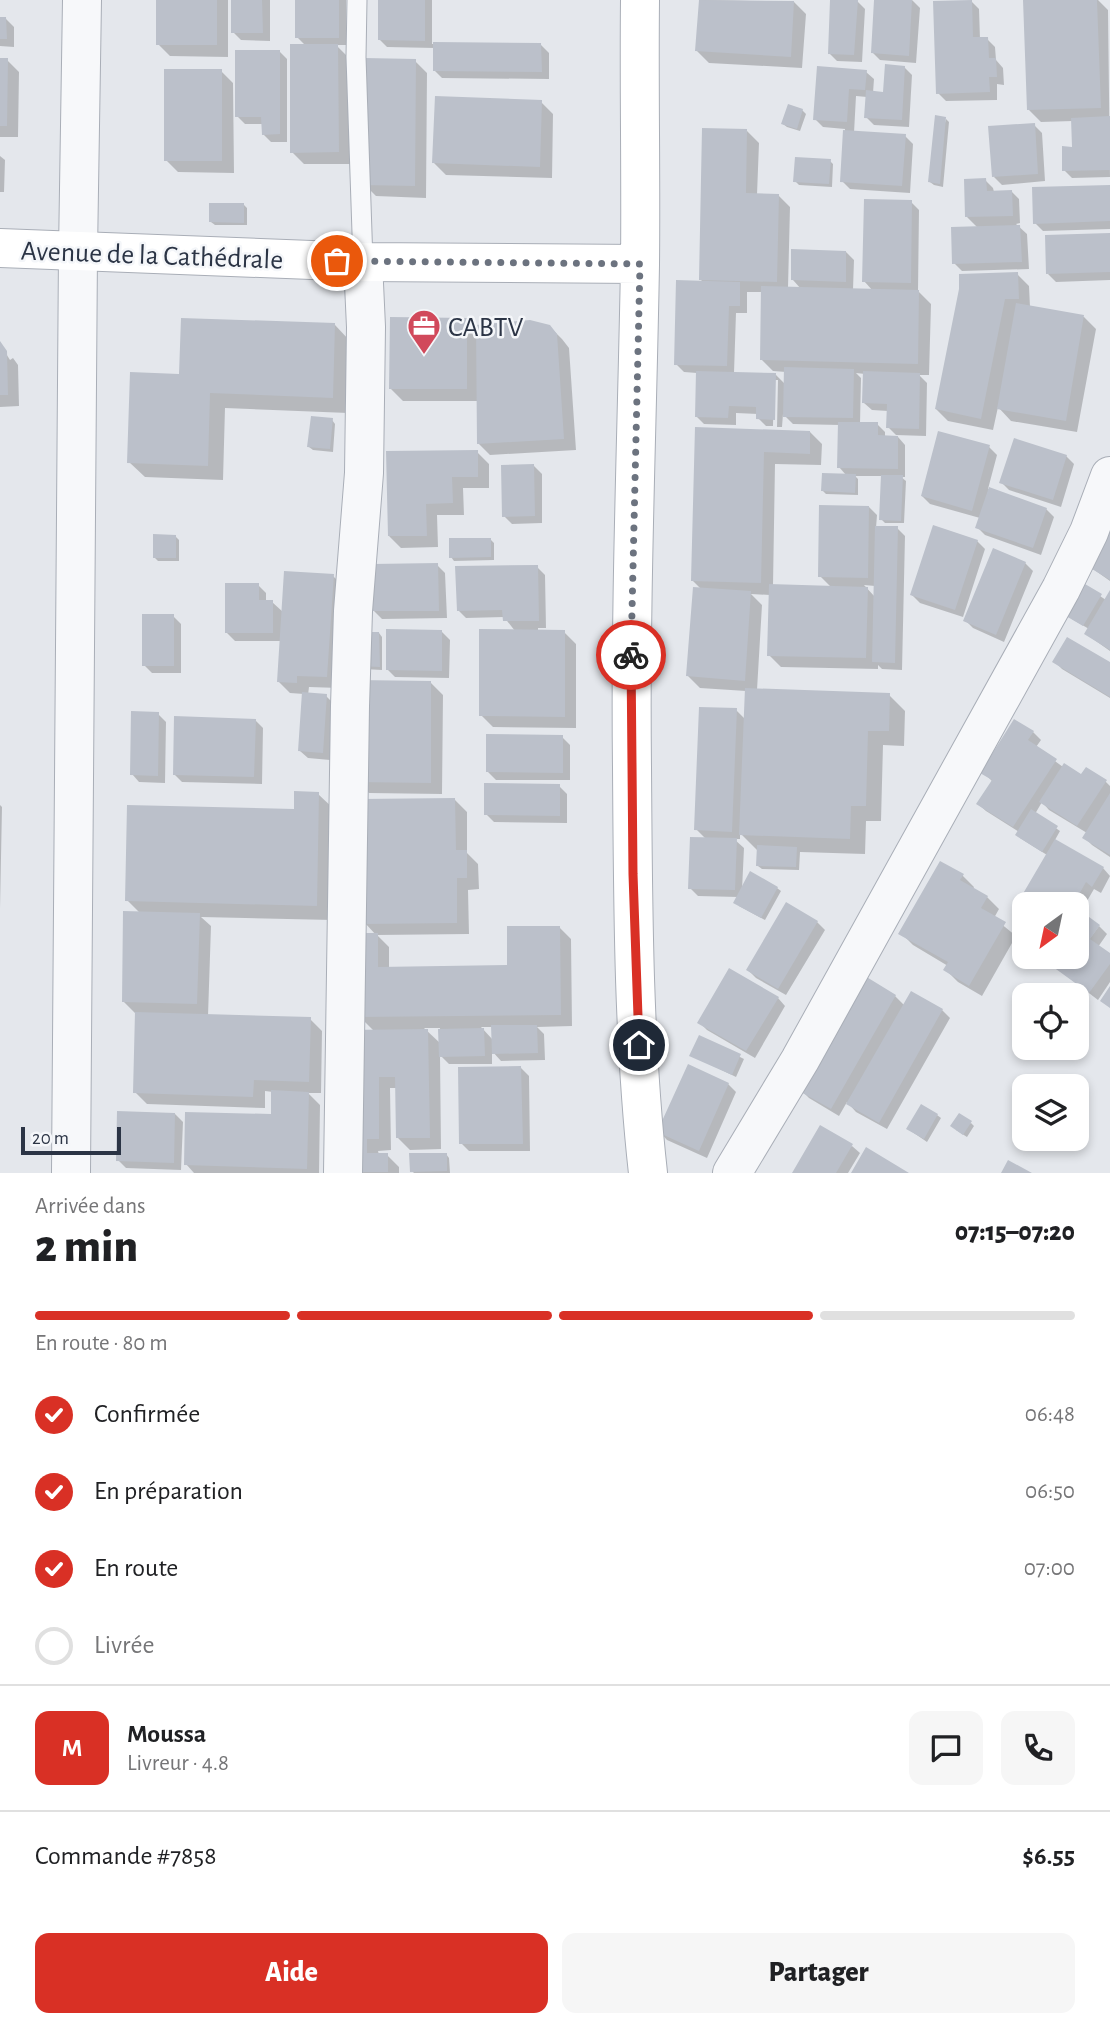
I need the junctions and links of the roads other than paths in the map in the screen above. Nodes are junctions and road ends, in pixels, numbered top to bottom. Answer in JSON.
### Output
{"nodes":[{"id":1,"x":82,"y":0,"type":"edge"},
{"id":2,"x":357,"y":0,"type":"edge"},
{"id":3,"x":640,"y":0,"type":"edge"},
{"id":4,"x":0,"y":248,"type":"edge"},
{"id":5,"x":78,"y":252,"type":"junction"},
{"id":6,"x":363,"y":262,"type":"junction"},
{"id":7,"x":640,"y":264,"type":"junction"},
{"id":8,"x":1110,"y":476,"type":"edge"},
{"id":9,"x":71,"y":1173,"type":"edge"},
{"id":10,"x":342,"y":1173,"type":"edge"},
{"id":11,"x":648,"y":1173,"type":"edge"},
{"id":12,"x":732,"y":1173,"type":"edge"}],
"edges":[{"from":1,"to":5,"type":"street"},
{"from":2,"to":6,"type":"lane"},
{"from":3,"to":7,"type":"street"},
{"from":4,"to":5,"type":"street","name":"Avenue de la Cathédrale"},
{"from":5,"to":6,"type":"street","name":"Avenue de la Cathédrale"},
{"from":5,"to":9,"type":"street"},
{"from":6,"to":7,"type":"street","name":"Avenue de la Cathédrale"},
{"from":6,"to":10,"type":"street"},
{"from":7,"to":11,"type":"street"},
{"from":8,"to":12,"type":"street"}]}
